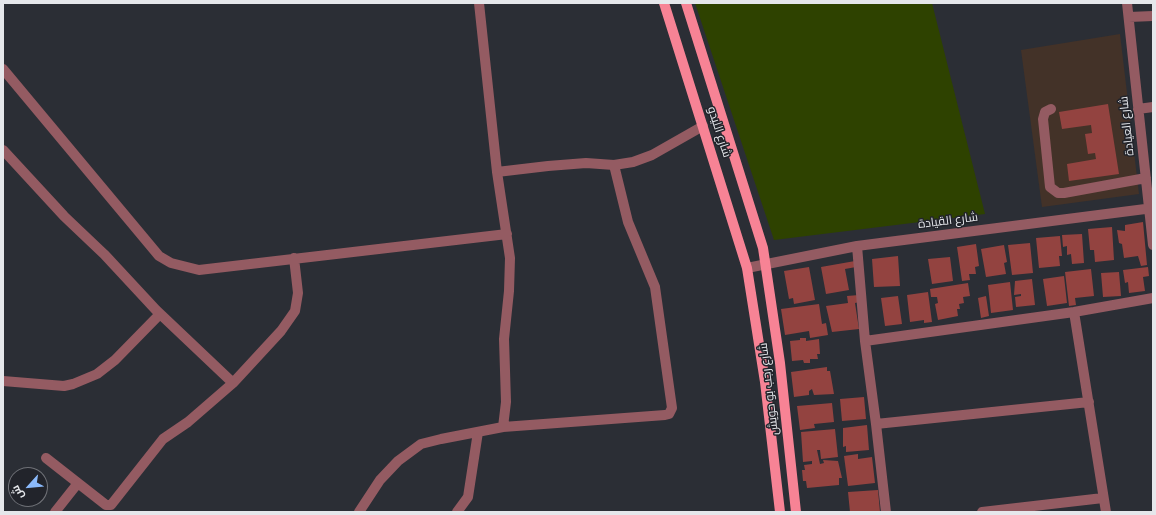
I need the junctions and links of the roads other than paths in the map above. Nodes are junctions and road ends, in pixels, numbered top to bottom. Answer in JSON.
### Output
{"nodes":[{"id":1,"x":479,"y":3,"type":"edge"},
{"id":2,"x":664,"y":3,"type":"edge"},
{"id":3,"x":686,"y":3,"type":"edge"},
{"id":4,"x":1127,"y":3,"type":"edge"},
{"id":5,"x":1153,"y":16,"type":"edge"},
{"id":6,"x":1129,"y":17,"type":"junction"},
{"id":7,"x":3,"y":69,"type":"edge"},
{"id":8,"x":1153,"y":107,"type":"edge"},
{"id":9,"x":1051,"y":109,"type":"dead end"},
{"id":10,"x":1138,"y":109,"type":"junction"},
{"id":11,"x":704,"y":126,"type":"junction"},
{"id":12,"x":3,"y":150,"type":"edge"},
{"id":13,"x":614,"y":164,"type":"junction"},
{"id":14,"x":497,"y":172,"type":"junction"},
{"id":15,"x":1146,"y":178,"type":"junction"},
{"id":16,"x":1151,"y":208,"type":"edge"},
{"id":17,"x":507,"y":234,"type":"junction"},
{"id":18,"x":857,"y":246,"type":"junction"},
{"id":19,"x":1153,"y":246,"type":"edge"},
{"id":20,"x":294,"y":258,"type":"junction"},
{"id":21,"x":766,"y":264,"type":"junction"},
{"id":22,"x":747,"y":268,"type":"junction"},
{"id":23,"x":1153,"y":298,"type":"edge"},
{"id":24,"x":1074,"y":312,"type":"junction"},
{"id":25,"x":160,"y":314,"type":"junction"},
{"id":26,"x":864,"y":341,"type":"junction"},
{"id":27,"x":3,"y":381,"type":"edge"},
{"id":28,"x":233,"y":383,"type":"junction"},
{"id":29,"x":1089,"y":402,"type":"junction"},
{"id":30,"x":876,"y":424,"type":"junction"},
{"id":31,"x":503,"y":427,"type":"junction"},
{"id":32,"x":478,"y":432,"type":"junction"},
{"id":33,"x":46,"y":458,"type":"dead end"},
{"id":34,"x":78,"y":483,"type":"junction"},
{"id":35,"x":1103,"y":498,"type":"junction"},
{"id":36,"x":55,"y":512,"type":"edge"},
{"id":37,"x":359,"y":512,"type":"edge"},
{"id":38,"x":457,"y":512,"type":"edge"},
{"id":39,"x":780,"y":512,"type":"edge"},
{"id":40,"x":796,"y":512,"type":"edge"},
{"id":41,"x":886,"y":512,"type":"edge"},
{"id":42,"x":982,"y":512,"type":"edge"},
{"id":43,"x":1106,"y":512,"type":"edge"}],
"edges":[{"from":1,"to":14,"type":"street"},
{"from":2,"to":11,"type":"main road","name":"شارع الليدو"},
{"from":3,"to":21,"type":"main road","name":"شارع الليدو"},
{"from":4,"to":6,"type":"street","name":"شارع العيادة"},
{"from":5,"to":6,"type":"street"},
{"from":6,"to":10,"type":"street","name":"شارع العيادة"},
{"from":7,"to":20,"type":"street"},
{"from":8,"to":10,"type":"street"},
{"from":9,"to":15,"type":"street"},
{"from":10,"to":15,"type":"street","name":"شارع العيادة"},
{"from":11,"to":13,"type":"street"},
{"from":11,"to":22,"type":"main road","name":"شارع الليدو"},
{"from":12,"to":25,"type":"street"},
{"from":13,"to":14,"type":"street"},
{"from":13,"to":31,"type":"street"},
{"from":14,"to":17,"type":"street"},
{"from":15,"to":16,"type":"street","name":"شارع العيادة"},
{"from":16,"to":18,"type":"street","name":"شارع القيادة"},
{"from":16,"to":19,"type":"street","name":"شارع العيادة"},
{"from":17,"to":20,"type":"street"},
{"from":17,"to":31,"type":"street"},
{"from":18,"to":21,"type":"street","name":"شارع القيادة"},
{"from":18,"to":26,"type":"street"},
{"from":20,"to":28,"type":"street"},
{"from":21,"to":22,"type":"street","name":"شارع القيادة"},
{"from":21,"to":40,"type":"main road","name":"شارع رجب بو حويش"},
{"from":22,"to":39,"type":"main road","name":"شارع رجب بو حويش"},
{"from":23,"to":24,"type":"street"},
{"from":24,"to":26,"type":"street"},
{"from":24,"to":29,"type":"street"},
{"from":25,"to":27,"type":"street"},
{"from":25,"to":28,"type":"street"},
{"from":26,"to":30,"type":"street"},
{"from":28,"to":34,"type":"street"},
{"from":29,"to":30,"type":"street"},
{"from":29,"to":35,"type":"street"},
{"from":30,"to":41,"type":"street"},
{"from":31,"to":32,"type":"street"},
{"from":32,"to":37,"type":"street"},
{"from":32,"to":38,"type":"street"},
{"from":33,"to":34,"type":"street"},
{"from":34,"to":36,"type":"street"},
{"from":35,"to":42,"type":"street"},
{"from":35,"to":43,"type":"street"}]}
